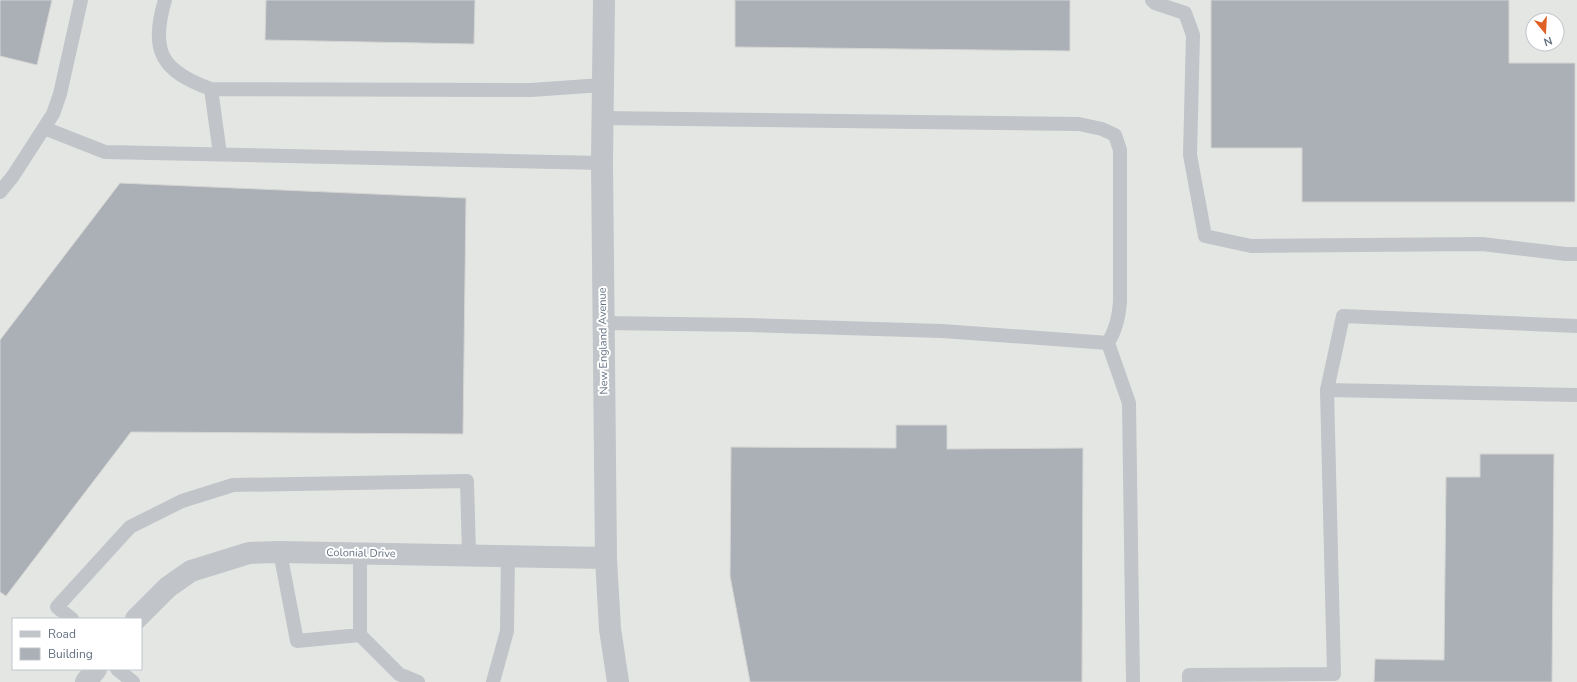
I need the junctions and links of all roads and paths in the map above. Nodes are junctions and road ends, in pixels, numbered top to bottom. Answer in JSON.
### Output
{"nodes":[{"id":1,"x":80,"y":0,"type":"edge"},
{"id":2,"x":164,"y":0,"type":"edge"},
{"id":3,"x":604,"y":0,"type":"edge"},
{"id":4,"x":1152,"y":0,"type":"edge"},
{"id":5,"x":602,"y":85,"type":"junction"},
{"id":6,"x":211,"y":89,"type":"junction"},
{"id":7,"x":602,"y":118,"type":"junction"},
{"id":8,"x":44,"y":128,"type":"junction"},
{"id":9,"x":220,"y":154,"type":"junction"},
{"id":10,"x":602,"y":163,"type":"junction"},
{"id":11,"x":0,"y":192,"type":"edge"},
{"id":12,"x":1577,"y":254,"type":"edge"},
{"id":13,"x":603,"y":323,"type":"junction"},
{"id":14,"x":1577,"y":326,"type":"edge"},
{"id":15,"x":1108,"y":343,"type":"junction"},
{"id":16,"x":1327,"y":390,"type":"junction"},
{"id":17,"x":1577,"y":395,"type":"edge"},
{"id":18,"x":280,"y":552,"type":"junction"},
{"id":19,"x":360,"y":553,"type":"junction"},
{"id":20,"x":469,"y":555,"type":"junction"},
{"id":21,"x":508,"y":556,"type":"junction"},
{"id":22,"x":606,"y":558,"type":"junction"},
{"id":23,"x":71,"y":618,"type":"edge"},
{"id":24,"x":137,"y":618,"type":"edge"},
{"id":25,"x":360,"y":635,"type":"junction"},
{"id":26,"x":95,"y":670,"type":"edge"},
{"id":27,"x":118,"y":670,"type":"edge"},
{"id":28,"x":86,"y":682,"type":"edge"},
{"id":29,"x":133,"y":682,"type":"edge"},
{"id":30,"x":418,"y":682,"type":"edge"},
{"id":31,"x":493,"y":682,"type":"edge"},
{"id":32,"x":618,"y":682,"type":"edge"},
{"id":33,"x":1133,"y":682,"type":"edge"},
{"id":34,"x":1189,"y":682,"type":"edge"}],
"edges":[{"from":1,"to":8,"type":"lane"},
{"from":2,"to":6,"type":"lane"},
{"from":3,"to":5,"type":"street","name":"New England Avenue"},
{"from":4,"to":12,"type":"lane"},
{"from":5,"to":6,"type":"lane"},
{"from":5,"to":7,"type":"street","name":"New England Avenue"},
{"from":6,"to":9,"type":"lane"},
{"from":7,"to":10,"type":"street","name":"New England Avenue"},
{"from":7,"to":15,"type":"lane"},
{"from":8,"to":9,"type":"lane"},
{"from":8,"to":11,"type":"lane"},
{"from":9,"to":10,"type":"lane"},
{"from":10,"to":13,"type":"street","name":"New England Avenue"},
{"from":13,"to":15,"type":"lane"},
{"from":13,"to":22,"type":"street","name":"New England Avenue"},
{"from":14,"to":16,"type":"lane"},
{"from":15,"to":33,"type":"lane"},
{"from":16,"to":17,"type":"lane"},
{"from":16,"to":34,"type":"lane"},
{"from":18,"to":19,"type":"street","name":"Colonial Drive"},
{"from":18,"to":24,"type":"street","name":"Colonial Drive"},
{"from":18,"to":25,"type":"lane"},
{"from":19,"to":20,"type":"street","name":"Colonial Drive"},
{"from":19,"to":25,"type":"lane"},
{"from":20,"to":21,"type":"street","name":"Colonial Drive"},
{"from":20,"to":23,"type":"lane"},
{"from":21,"to":22,"type":"street","name":"Colonial Drive"},
{"from":21,"to":31,"type":"lane"},
{"from":22,"to":32,"type":"street","name":"New England Avenue"},
{"from":25,"to":30,"type":"lane"},
{"from":26,"to":28,"type":"street"},
{"from":27,"to":29,"type":"lane"}]}
